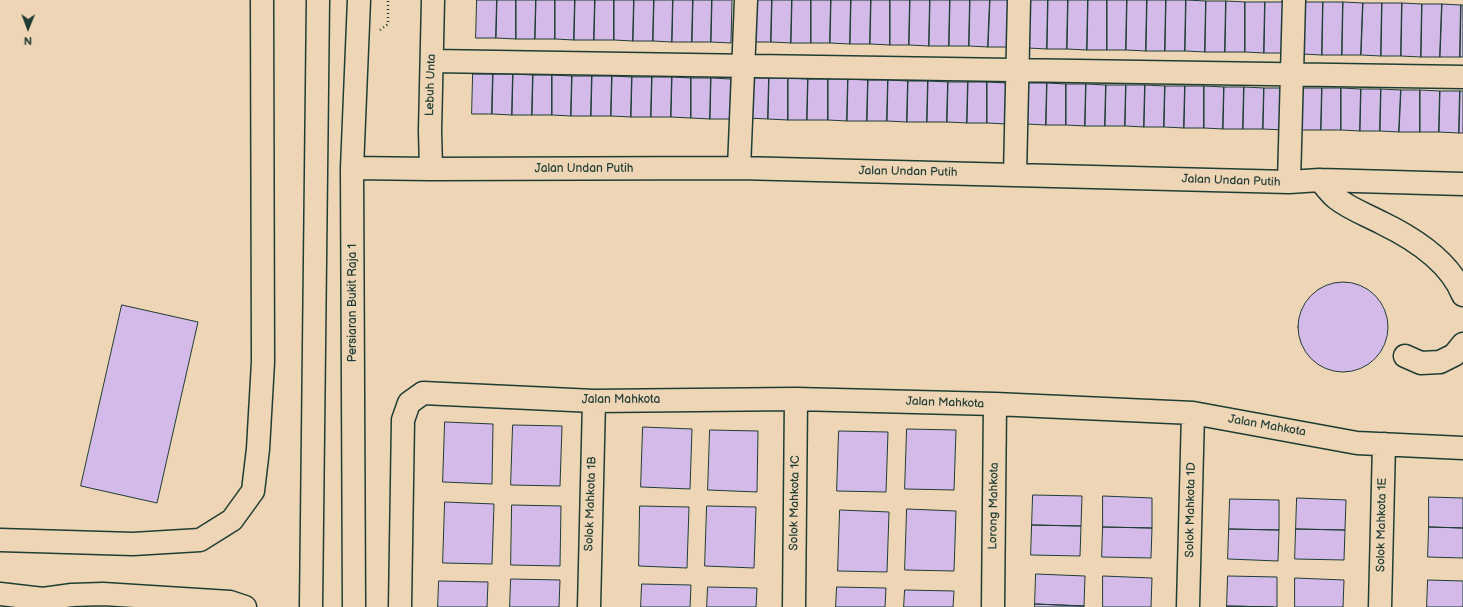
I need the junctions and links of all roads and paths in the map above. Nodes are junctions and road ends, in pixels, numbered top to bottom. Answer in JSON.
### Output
{"nodes":[{"id":1,"x":262,"y":0,"type":"edge"},
{"id":2,"x":318,"y":0,"type":"edge"},
{"id":3,"x":358,"y":0,"type":"edge"},
{"id":4,"x":433,"y":0,"type":"edge"},
{"id":5,"x":746,"y":0,"type":"edge"},
{"id":6,"x":1020,"y":0,"type":"edge"},
{"id":7,"x":1294,"y":0,"type":"edge"},
{"id":8,"x":432,"y":61,"type":"junction"},
{"id":9,"x":744,"y":66,"type":"junction"},
{"id":10,"x":1018,"y":70,"type":"junction"},
{"id":11,"x":1292,"y":74,"type":"junction"},
{"id":12,"x":1463,"y":77,"type":"edge"},
{"id":13,"x":352,"y":168,"type":"junction"},
{"id":14,"x":739,"y":168,"type":"junction"},
{"id":15,"x":431,"y":169,"type":"junction"},
{"id":16,"x":1015,"y":175,"type":"junction"},
{"id":17,"x":1320,"y":180,"type":"junction"},
{"id":18,"x":1289,"y":182,"type":"junction"},
{"id":19,"x":1463,"y":184,"type":"edge"},
{"id":20,"x":1463,"y":295,"type":"edge"},
{"id":21,"x":1463,"y":344,"type":"edge"},
{"id":22,"x":1405,"y":356,"type":"dead end"},
{"id":23,"x":796,"y":398,"type":"junction"},
{"id":24,"x":594,"y":401,"type":"junction"},
{"id":25,"x":995,"y":404,"type":"junction"},
{"id":26,"x":1193,"y":413,"type":"junction"},
{"id":27,"x":1384,"y":444,"type":"junction"},
{"id":28,"x":1463,"y":448,"type":"edge"},
{"id":29,"x":0,"y":540,"type":"edge"},
{"id":30,"x":0,"y":594,"type":"edge"},
{"id":31,"x":44,"y":603,"type":"edge"},
{"id":32,"x":245,"y":607,"type":"edge"},
{"id":33,"x":311,"y":607,"type":"edge"},
{"id":34,"x":354,"y":607,"type":"edge"},
{"id":35,"x":400,"y":607,"type":"edge"},
{"id":36,"x":589,"y":607,"type":"edge"},
{"id":37,"x":794,"y":607,"type":"edge"},
{"id":38,"x":992,"y":607,"type":"edge"},
{"id":39,"x":1188,"y":607,"type":"edge"},
{"id":40,"x":1380,"y":607,"type":"edge"}],
"edges":[{"from":1,"to":29,"type":"street"},
{"from":2,"to":33,"type":"street"},
{"from":3,"to":13,"type":"street","name":"Persiaran Bukit Raja 1"},
{"from":4,"to":8,"type":"street","name":"Lebuh Unta"},
{"from":5,"to":9,"type":"street"},
{"from":6,"to":10,"type":"street"},
{"from":7,"to":11,"type":"street"},
{"from":8,"to":9,"type":"street"},
{"from":8,"to":15,"type":"street","name":"Lebuh Unta"},
{"from":9,"to":10,"type":"street"},
{"from":9,"to":14,"type":"street"},
{"from":10,"to":11,"type":"street"},
{"from":10,"to":16,"type":"street"},
{"from":11,"to":12,"type":"street"},
{"from":11,"to":18,"type":"street"},
{"from":13,"to":15,"type":"street","name":"Jalan Undan Putih"},
{"from":13,"to":34,"type":"street","name":"Persiaran Bukit Raja 1"},
{"from":14,"to":15,"type":"street","name":"Jalan Undan Putih"},
{"from":14,"to":16,"type":"street","name":"Jalan Undan Putih"},
{"from":16,"to":18,"type":"street","name":"Jalan Undan Putih"},
{"from":17,"to":18,"type":"street","name":"Jalan Undan Putih"},
{"from":17,"to":19,"type":"street","name":"Jalan Undan Putih"},
{"from":17,"to":20,"type":"street"},
{"from":21,"to":22,"type":"street"},
{"from":23,"to":24,"type":"street","name":"Jalan Mahkota"},
{"from":23,"to":25,"type":"street","name":"Jalan Mahkota"},
{"from":23,"to":37,"type":"street","name":"Solok Mahkota 1C"},
{"from":24,"to":35,"type":"street","name":"Jalan Mahkota"},
{"from":24,"to":36,"type":"street","name":"Solok Mahkota 1B"},
{"from":25,"to":26,"type":"street","name":"Jalan Mahkota"},
{"from":25,"to":38,"type":"street","name":"Lorong Mahkota"},
{"from":26,"to":27,"type":"street","name":"Jalan Mahkota"},
{"from":26,"to":39,"type":"street","name":"Solok Mahkota 1D"},
{"from":27,"to":28,"type":"street","name":"Jalan Mahkota"},
{"from":27,"to":40,"type":"street","name":"Solok Mahkota 1E"},
{"from":30,"to":31,"type":"street"},
{"from":31,"to":32,"type":"street"}]}
